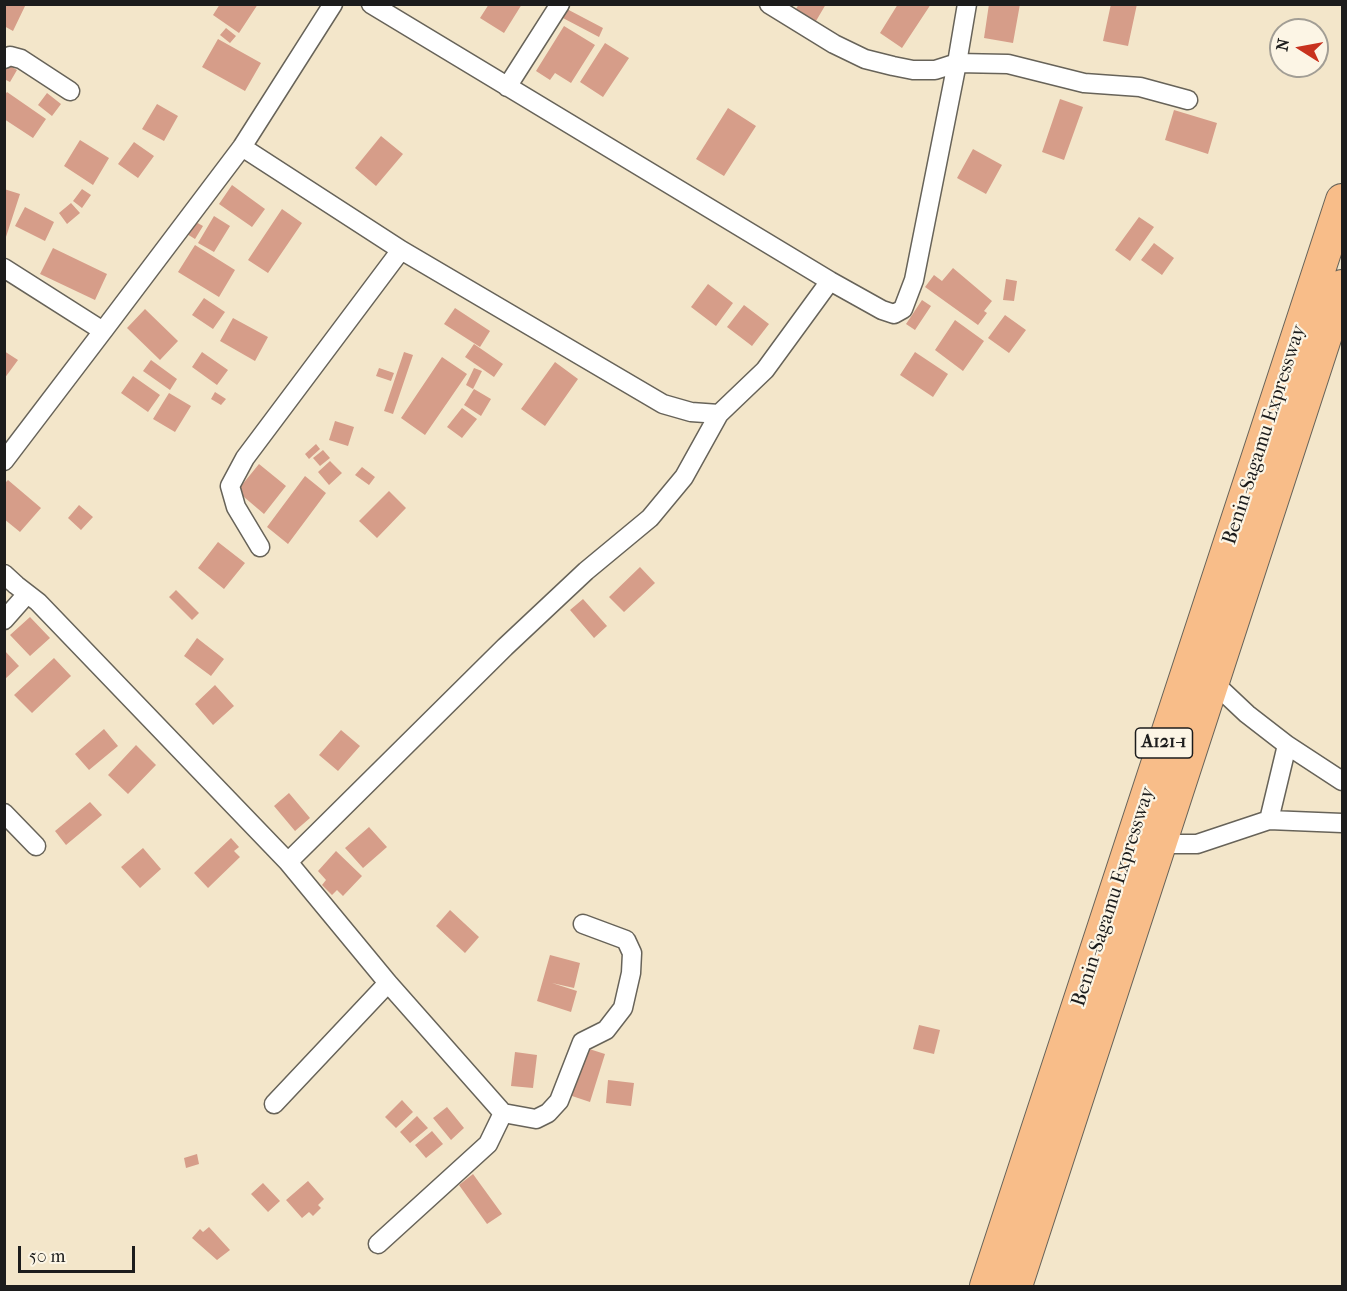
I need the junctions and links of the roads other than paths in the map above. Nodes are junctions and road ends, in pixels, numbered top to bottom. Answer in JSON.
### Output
{"nodes":[{"id":1,"x":333,"y":4,"type":"edge"},
{"id":2,"x":371,"y":4,"type":"edge"},
{"id":3,"x":560,"y":4,"type":"edge"},
{"id":4,"x":769,"y":4,"type":"edge"},
{"id":5,"x":967,"y":4,"type":"edge"},
{"id":6,"x":4,"y":59,"type":"edge"},
{"id":7,"x":957,"y":63,"type":"junction"},
{"id":8,"x":507,"y":87,"type":"junction"},
{"id":9,"x":69,"y":91,"type":"dead end"},
{"id":10,"x":1188,"y":100,"type":"dead end"},
{"id":11,"x":242,"y":147,"type":"junction"},
{"id":12,"x":1342,"y":200,"type":"edge"},
{"id":13,"x":401,"y":250,"type":"junction"},
{"id":14,"x":4,"y":268,"type":"edge"},
{"id":15,"x":830,"y":281,"type":"junction"},
{"id":16,"x":1342,"y":286,"type":"edge"},
{"id":17,"x":103,"y":331,"type":"junction"},
{"id":18,"x":719,"y":414,"type":"junction"},
{"id":19,"x":4,"y":461,"type":"edge"},
{"id":20,"x":260,"y":547,"type":"dead end"},
{"id":21,"x":4,"y":574,"type":"edge"},
{"id":22,"x":27,"y":594,"type":"junction"},
{"id":23,"x":4,"y":620,"type":"edge"},
{"id":24,"x":1212,"y":682,"type":"junction"},
{"id":25,"x":1287,"y":746,"type":"junction"},
{"id":26,"x":1342,"y":781,"type":"edge"},
{"id":27,"x":4,"y":813,"type":"edge"},
{"id":28,"x":1269,"y":820,"type":"junction"},
{"id":29,"x":1342,"y":823,"type":"edge"},
{"id":30,"x":1161,"y":844,"type":"junction"},
{"id":31,"x":36,"y":846,"type":"dead end"},
{"id":32,"x":288,"y":862,"type":"junction"},
{"id":33,"x":583,"y":924,"type":"dead end"},
{"id":34,"x":388,"y":983,"type":"junction"},
{"id":35,"x":274,"y":1104,"type":"dead end"},
{"id":36,"x":503,"y":1113,"type":"junction"},
{"id":37,"x":378,"y":1244,"type":"dead end"},
{"id":38,"x":986,"y":1287,"type":"edge"},
{"id":39,"x":1016,"y":1287,"type":"edge"}],
"edges":[{"from":1,"to":11,"type":"street"},
{"from":2,"to":8,"type":"street"},
{"from":3,"to":8,"type":"street"},
{"from":4,"to":7,"type":"street"},
{"from":5,"to":7,"type":"street"},
{"from":6,"to":9,"type":"street"},
{"from":7,"to":10,"type":"street"},
{"from":7,"to":15,"type":"street"},
{"from":8,"to":15,"type":"street"},
{"from":11,"to":13,"type":"street"},
{"from":11,"to":17,"type":"street"},
{"from":12,"to":38,"type":"highway","name":"Benin-Sagamu Expressway","number":"A121-1"},
{"from":13,"to":18,"type":"street"},
{"from":13,"to":20,"type":"street"},
{"from":14,"to":17,"type":"street"},
{"from":15,"to":18,"type":"street"},
{"from":16,"to":24,"type":"highway","name":"Benin-Sagamu Expressway","number":"A121-1"},
{"from":17,"to":19,"type":"street"},
{"from":18,"to":32,"type":"street"},
{"from":21,"to":22,"type":"street"},
{"from":22,"to":23,"type":"street"},
{"from":22,"to":32,"type":"street"},
{"from":24,"to":25,"type":"street"},
{"from":24,"to":30,"type":"highway","name":"Benin-Sagamu Expressway","number":"A121-1"},
{"from":25,"to":26,"type":"street"},
{"from":25,"to":28,"type":"street"},
{"from":27,"to":31,"type":"street"},
{"from":28,"to":29,"type":"street"},
{"from":28,"to":30,"type":"street"},
{"from":30,"to":39,"type":"highway","name":"Benin-Sagamu Expressway","number":"A121-1"},
{"from":32,"to":34,"type":"street"},
{"from":33,"to":36,"type":"street"},
{"from":34,"to":35,"type":"street"},
{"from":34,"to":36,"type":"street"},
{"from":36,"to":37,"type":"street"}]}
